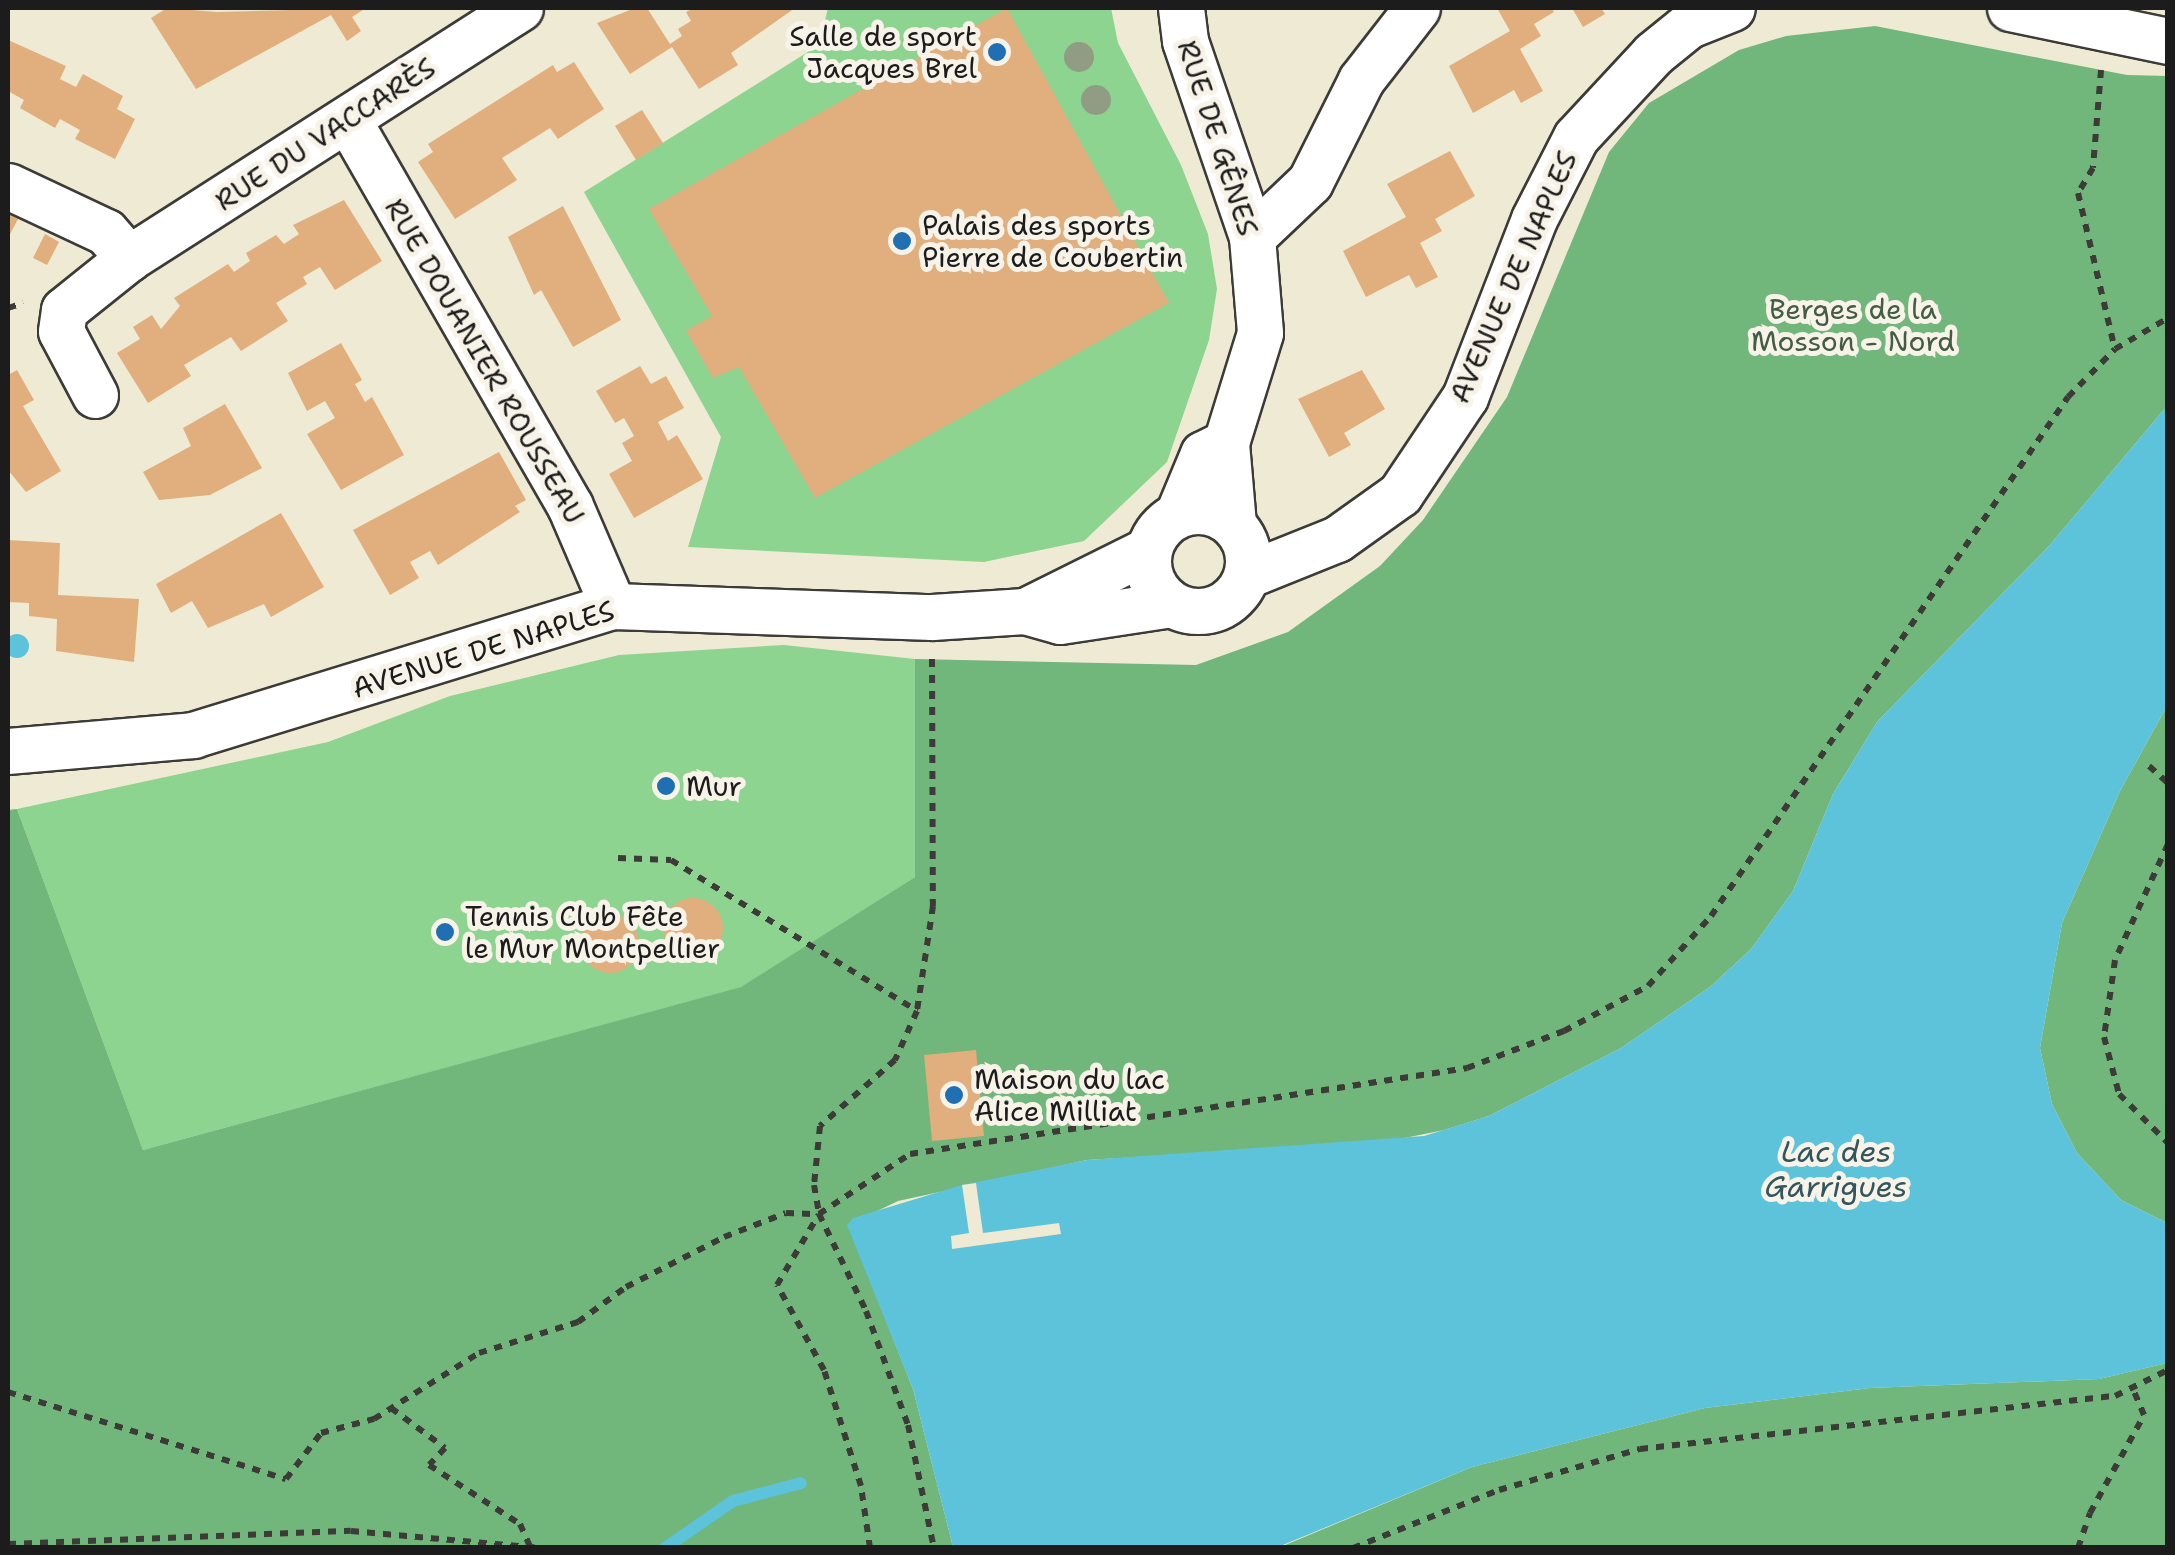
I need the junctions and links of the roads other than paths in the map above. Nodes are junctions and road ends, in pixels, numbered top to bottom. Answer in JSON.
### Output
{"nodes":[{"id":1,"x":520,"y":8,"type":"edge"},
{"id":2,"x":1181,"y":8,"type":"edge"},
{"id":3,"x":1418,"y":8,"type":"edge"},
{"id":4,"x":1732,"y":8,"type":"edge"},
{"id":5,"x":2010,"y":8,"type":"edge"},
{"id":6,"x":2168,"y":41,"type":"edge"},
{"id":7,"x":348,"y":120,"type":"junction"},
{"id":8,"x":8,"y":186,"type":"edge"},
{"id":9,"x":1252,"y":237,"type":"junction"},
{"id":10,"x":129,"y":258,"type":"junction"},
{"id":11,"x":95,"y":395,"type":"dead end"},
{"id":12,"x":1226,"y":444,"type":"junction"},
{"id":13,"x":1178,"y":514,"type":"junction"},
{"id":14,"x":1234,"y":524,"type":"junction"},
{"id":15,"x":1148,"y":550,"type":"junction"},
{"id":16,"x":1247,"y":575,"type":"junction"},
{"id":17,"x":1172,"y":604,"type":"junction"},
{"id":18,"x":613,"y":606,"type":"junction"},
{"id":19,"x":1025,"y":611,"type":"junction"},
{"id":20,"x":8,"y":751,"type":"edge"}],
"edges":[{"from":1,"to":7,"type":"street","name":"RUE DU VACCARÈS"},
{"from":2,"to":9,"type":"street","name":"RUE DE GÊNES"},
{"from":3,"to":9,"type":"street"},
{"from":4,"to":16,"type":"street","name":"AVENUE DE NAPLES"},
{"from":5,"to":6,"type":"street"},
{"from":7,"to":10,"type":"street","name":"RUE DU VACCARÈS"},
{"from":7,"to":18,"type":"street","name":"RUE DOUANIER ROUSSEAU"},
{"from":8,"to":10,"type":"street"},
{"from":9,"to":12,"type":"street","name":"RUE DE GÊNES"},
{"from":10,"to":11,"type":"street","name":"RUE DU VACCARÈS"},
{"from":12,"to":13,"type":"street","name":"RUE DE GÊNES"},
{"from":12,"to":14,"type":"street","name":"RUE DE GÊNES"},
{"from":13,"to":14,"type":"street"},
{"from":13,"to":15,"type":"street"},
{"from":14,"to":16,"type":"street"},
{"from":15,"to":17,"type":"street"},
{"from":15,"to":19,"type":"street","name":"AVENUE DE NAPLES"},
{"from":16,"to":17,"type":"street"},
{"from":17,"to":19,"type":"street","name":"AVENUE DE NAPLES"},
{"from":18,"to":19,"type":"street","name":"AVENUE DE NAPLES"},
{"from":18,"to":20,"type":"street","name":"AVENUE DE NAPLES"}]}
